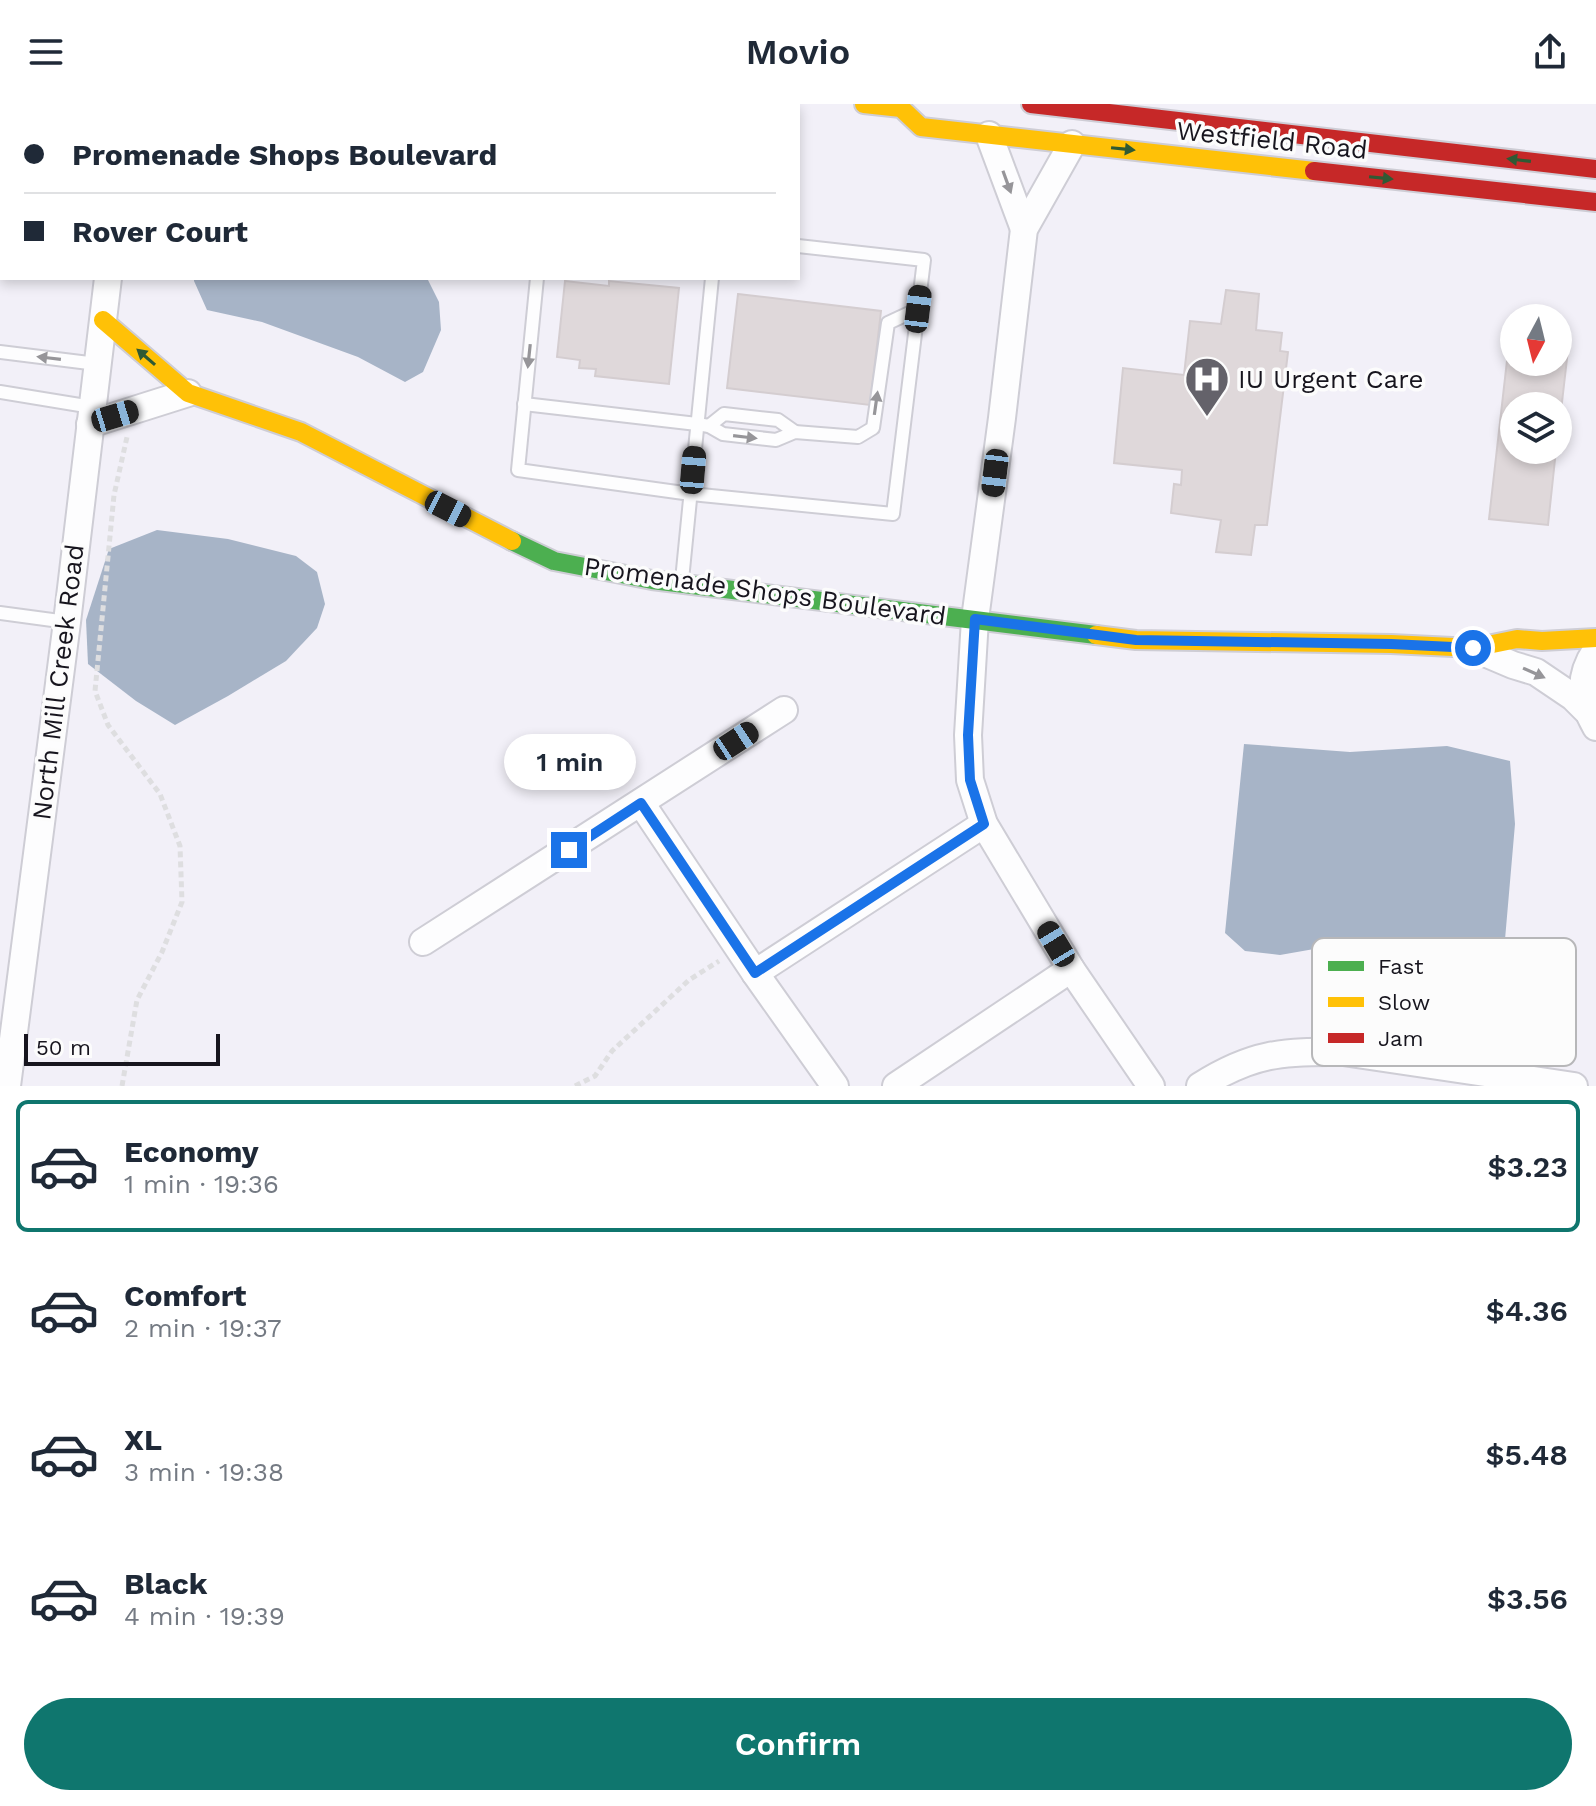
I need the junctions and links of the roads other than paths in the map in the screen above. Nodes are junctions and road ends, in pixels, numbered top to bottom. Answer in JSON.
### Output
{"nodes":[{"id":1,"x":864,"y":104,"type":"edge"},
{"id":2,"x":1031,"y":104,"type":"edge"},
{"id":3,"x":905,"y":106,"type":"edge"},
{"id":4,"x":1090,"y":107,"type":"edge"},
{"id":5,"x":989,"y":135,"type":"junction"},
{"id":6,"x":1072,"y":144,"type":"junction"},
{"id":7,"x":1596,"y":169,"type":"edge"},
{"id":8,"x":1596,"y":202,"type":"edge"},
{"id":9,"x":1024,"y":229,"type":"junction"},
{"id":10,"x":800,"y":246,"type":"edge"},
{"id":11,"x":108,"y":280,"type":"edge"},
{"id":12,"x":537,"y":280,"type":"edge"},
{"id":13,"x":712,"y":280,"type":"edge"},
{"id":14,"x":918,"y":309,"type":"junction"},
{"id":15,"x":103,"y":320,"type":"junction"},
{"id":16,"x":0,"y":352,"type":"edge"},
{"id":17,"x":97,"y":364,"type":"junction"},
{"id":18,"x":0,"y":392,"type":"edge"},
{"id":19,"x":188,"y":393,"type":"junction"},
{"id":20,"x":524,"y":404,"type":"junction"},
{"id":21,"x":91,"y":415,"type":"junction"},
{"id":22,"x":703,"y":425,"type":"junction"},
{"id":23,"x":795,"y":432,"type":"junction"},
{"id":24,"x":691,"y":494,"type":"junction"},
{"id":25,"x":682,"y":583,"type":"junction"},
{"id":26,"x":0,"y":613,"type":"edge"},
{"id":27,"x":975,"y":619,"type":"junction"},
{"id":28,"x":67,"y":622,"type":"junction"},
{"id":29,"x":1596,"y":638,"type":"edge"},
{"id":30,"x":1473,"y":648,"type":"junction"},
{"id":31,"x":1596,"y":650,"type":"edge"},
{"id":32,"x":784,"y":710,"type":"dead end"},
{"id":33,"x":1591,"y":719,"type":"edge"},
{"id":34,"x":641,"y":803,"type":"junction"},
{"id":35,"x":984,"y":824,"type":"junction"},
{"id":36,"x":423,"y":942,"type":"dead end"},
{"id":37,"x":1071,"y":969,"type":"junction"},
{"id":38,"x":755,"y":973,"type":"junction"},
{"id":39,"x":1312,"y":1051,"type":"edge"},
{"id":40,"x":1438,"y":1066,"type":"edge"},
{"id":41,"x":7,"y":1086,"type":"edge"},
{"id":42,"x":835,"y":1086,"type":"edge"},
{"id":43,"x":896,"y":1086,"type":"edge"},
{"id":44,"x":1151,"y":1086,"type":"edge"},
{"id":45,"x":1200,"y":1086,"type":"edge"},
{"id":46,"x":1574,"y":1086,"type":"edge"}],
"edges":[{"from":1,"to":3,"type":"street","name":"Westfield Road"},
{"from":2,"to":4,"type":"street","name":"Westfield Road"},
{"from":3,"to":5,"type":"street","name":"Westfield Road"},
{"from":7,"to":4,"type":"street","name":"Westfield Road","one_way":true},
{"from":5,"to":6,"type":"street","name":"Westfield Road"},
{"from":5,"to":9,"type":"street","one_way":true},
{"from":6,"to":8,"type":"street","name":"Westfield Road","one_way":true},
{"from":6,"to":9,"type":"street"},
{"from":9,"to":27,"type":"street"},
{"from":10,"to":14,"type":"lane"},
{"from":11,"to":15,"type":"street","name":"North Mill Creek Road"},
{"from":12,"to":20,"type":"lane","one_way":true},
{"from":13,"to":22,"type":"lane"},
{"from":23,"to":14,"type":"lane","one_way":true},
{"from":14,"to":24,"type":"lane"},
{"from":15,"to":17,"type":"street","name":"North Mill Creek Road"},
{"from":19,"to":15,"type":"street","name":"Promenade Shops Boulevard","one_way":true},
{"from":17,"to":16,"type":"lane","one_way":true},
{"from":17,"to":21,"type":"street","name":"North Mill Creek Road"},
{"from":18,"to":21,"type":"lane"},
{"from":19,"to":21,"type":"street"},
{"from":19,"to":25,"type":"street","name":"Promenade Shops Boulevard"},
{"from":20,"to":22,"type":"lane"},
{"from":20,"to":24,"type":"lane"},
{"from":21,"to":28,"type":"street","name":"North Mill Creek Road"},
{"from":22,"to":23,"type":"lane","one_way":true},
{"from":22,"to":23,"type":"lane"},
{"from":22,"to":24,"type":"lane"},
{"from":24,"to":25,"type":"lane"},
{"from":25,"to":27,"type":"street","name":"Promenade Shops Boulevard"},
{"from":26,"to":28,"type":"lane"},
{"from":27,"to":30,"type":"street","name":"Promenade Shops Boulevard"},
{"from":27,"to":35,"type":"street"},
{"from":28,"to":41,"type":"street","name":"North Mill Creek Road"},
{"from":29,"to":30,"type":"street","name":"Promenade Shops Boulevard"},
{"from":30,"to":33,"type":"street","name":"Promenade Shops Boulevard","one_way":true},
{"from":31,"to":33,"type":"street"},
{"from":32,"to":34,"type":"street"},
{"from":34,"to":36,"type":"street"},
{"from":34,"to":38,"type":"street"},
{"from":35,"to":37,"type":"street"},
{"from":35,"to":38,"type":"street"},
{"from":37,"to":43,"type":"street"},
{"from":37,"to":44,"type":"street"},
{"from":38,"to":42,"type":"street"},
{"from":39,"to":45,"type":"street"},
{"from":40,"to":46,"type":"street"}]}
